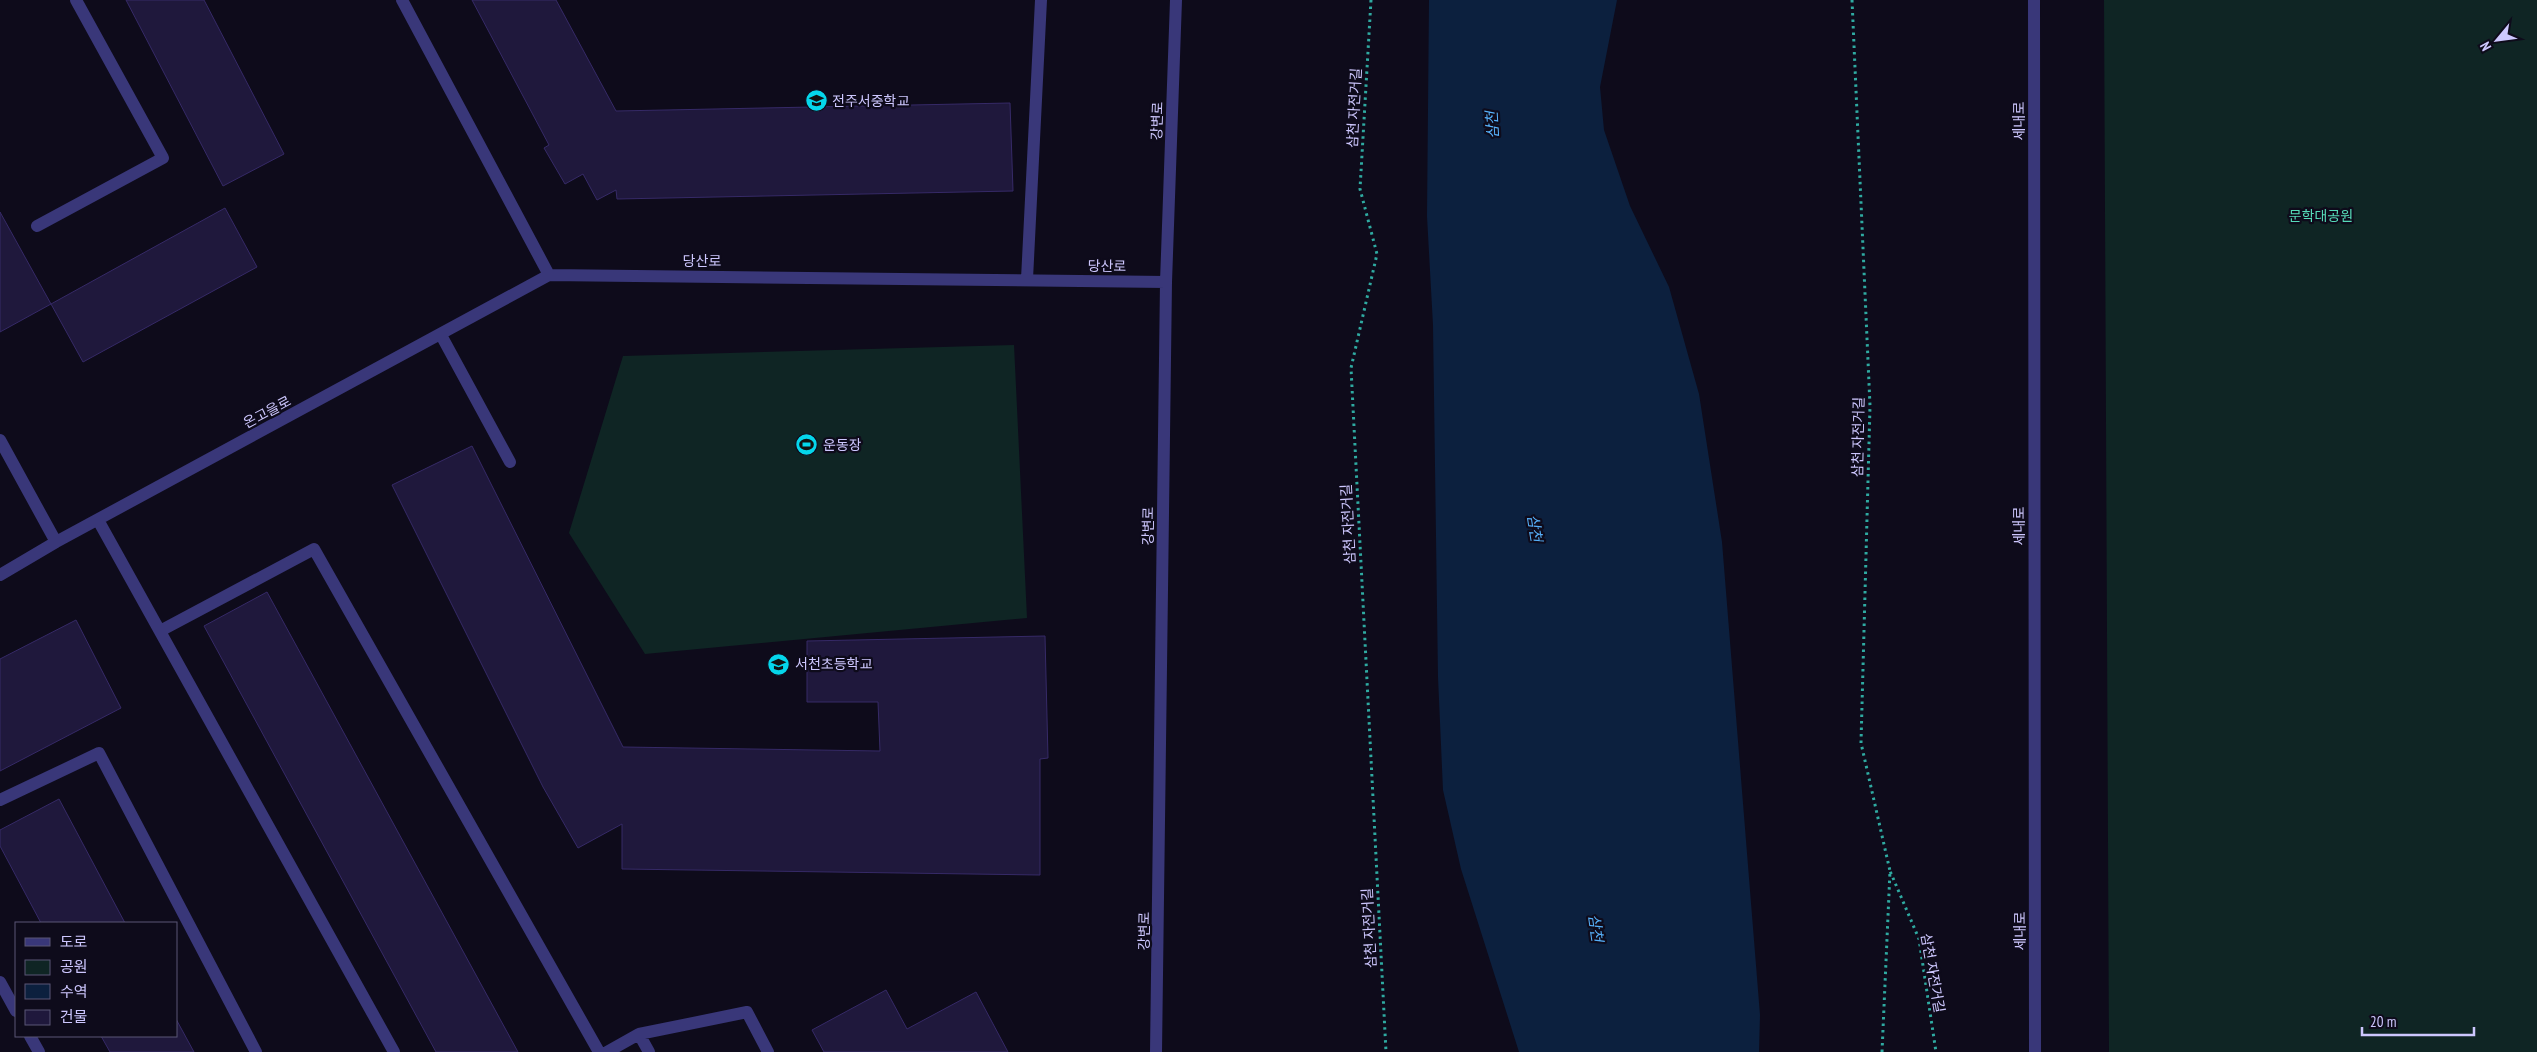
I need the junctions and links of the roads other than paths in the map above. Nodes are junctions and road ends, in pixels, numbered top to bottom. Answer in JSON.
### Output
{"nodes":[{"id":1,"x":76,"y":0,"type":"edge"},
{"id":2,"x":402,"y":0,"type":"edge"},
{"id":3,"x":1041,"y":0,"type":"edge"},
{"id":4,"x":1176,"y":0,"type":"edge"},
{"id":5,"x":2034,"y":0,"type":"edge"},
{"id":6,"x":36,"y":226,"type":"dead end"},
{"id":7,"x":549,"y":275,"type":"junction"},
{"id":8,"x":1027,"y":279,"type":"junction"},
{"id":9,"x":1166,"y":282,"type":"junction"},
{"id":10,"x":441,"y":335,"type":"junction"},
{"id":11,"x":0,"y":440,"type":"edge"},
{"id":12,"x":510,"y":462,"type":"dead end"},
{"id":13,"x":98,"y":520,"type":"junction"},
{"id":14,"x":56,"y":542,"type":"junction"},
{"id":15,"x":0,"y":575,"type":"edge"},
{"id":16,"x":160,"y":631,"type":"junction"},
{"id":17,"x":0,"y":800,"type":"edge"},
{"id":18,"x":0,"y":982,"type":"edge"},
{"id":19,"x":15,"y":1009,"type":"edge"},
{"id":20,"x":639,"y":1034,"type":"junction"},
{"id":21,"x":31,"y":1037,"type":"edge"},
{"id":22,"x":39,"y":1052,"type":"edge"},
{"id":23,"x":256,"y":1052,"type":"edge"},
{"id":24,"x":394,"y":1052,"type":"edge"},
{"id":25,"x":599,"y":1052,"type":"edge"},
{"id":26,"x":607,"y":1052,"type":"edge"},
{"id":27,"x":649,"y":1052,"type":"edge"},
{"id":28,"x":768,"y":1052,"type":"edge"},
{"id":29,"x":1156,"y":1052,"type":"edge"},
{"id":30,"x":2035,"y":1052,"type":"edge"}],
"edges":[{"from":1,"to":6,"type":"street"},
{"from":2,"to":7,"type":"street"},
{"from":3,"to":8,"type":"street"},
{"from":4,"to":9,"type":"street","name":"강변로"},
{"from":5,"to":30,"type":"street","name":"세내로"},
{"from":7,"to":8,"type":"street","name":"당산로"},
{"from":7,"to":10,"type":"street","name":"온고을로"},
{"from":8,"to":9,"type":"street","name":"당산로"},
{"from":9,"to":29,"type":"street","name":"강변로"},
{"from":10,"to":12,"type":"street"},
{"from":10,"to":13,"type":"street","name":"온고을로"},
{"from":11,"to":14,"type":"street"},
{"from":13,"to":14,"type":"street","name":"온고을로"},
{"from":13,"to":16,"type":"street"},
{"from":14,"to":15,"type":"street","name":"온고을로"},
{"from":16,"to":24,"type":"street"},
{"from":16,"to":25,"type":"street"},
{"from":17,"to":23,"type":"street"},
{"from":18,"to":19,"type":"street"},
{"from":20,"to":26,"type":"street"},
{"from":20,"to":27,"type":"street"},
{"from":20,"to":28,"type":"street"},
{"from":21,"to":22,"type":"street"}]}
